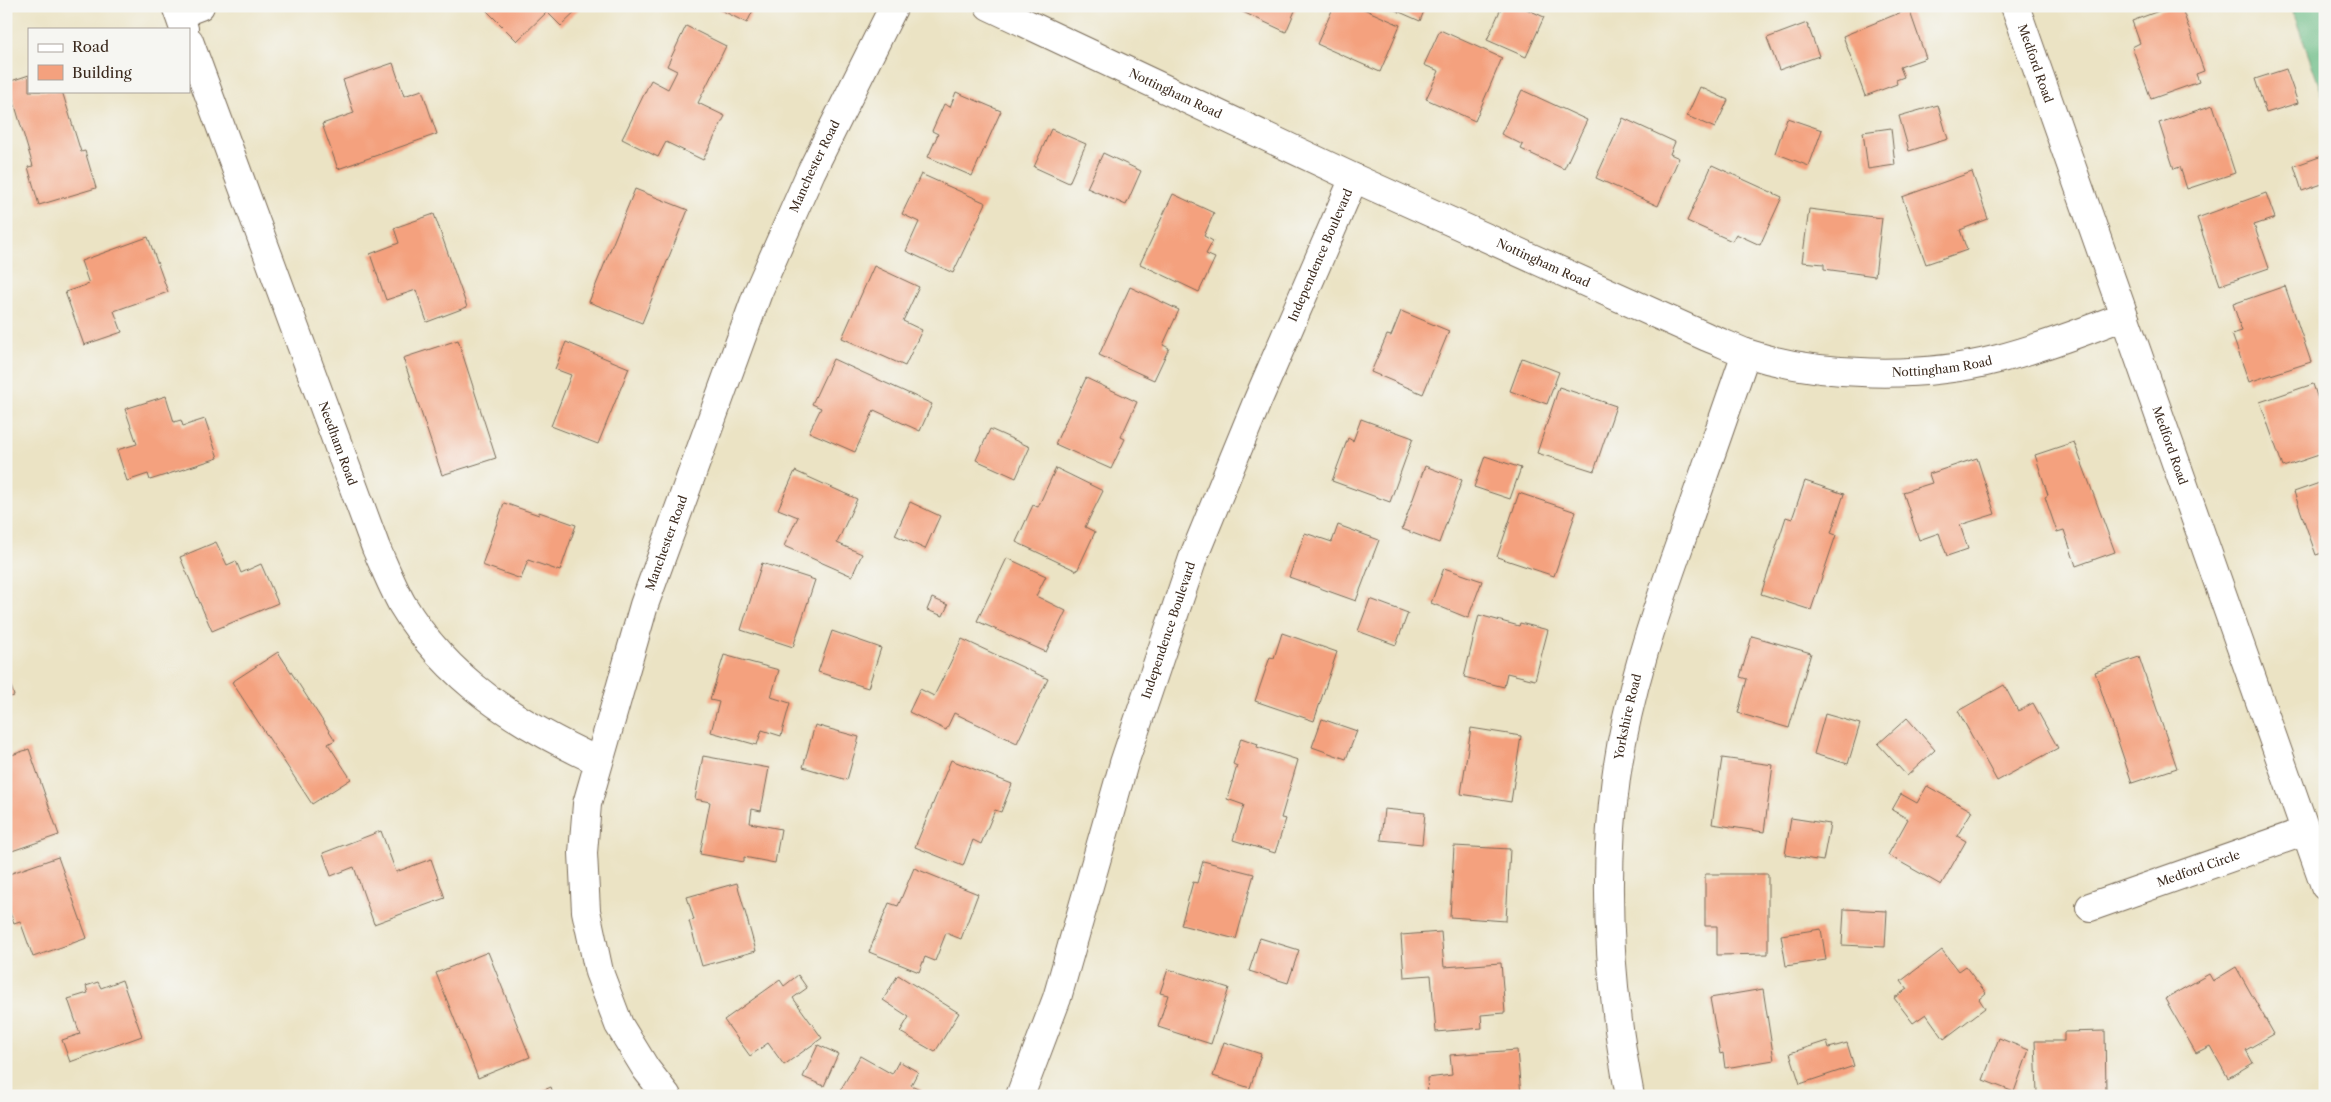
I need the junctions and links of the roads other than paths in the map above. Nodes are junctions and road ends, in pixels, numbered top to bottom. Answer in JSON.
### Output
{"nodes":[{"id":1,"x":894,"y":6,"type":"edge"},
{"id":2,"x":990,"y":6,"type":"edge"},
{"id":3,"x":2015,"y":6,"type":"edge"},
{"id":4,"x":190,"y":44,"type":"edge"},
{"id":5,"x":1354,"y":178,"type":"junction"},
{"id":6,"x":2124,"y":316,"type":"junction"},
{"id":7,"x":1746,"y":353,"type":"junction"},
{"id":8,"x":598,"y":761,"type":"junction"},
{"id":9,"x":2306,"y":831,"type":"junction"},
{"id":10,"x":2325,"y":886,"type":"edge"},
{"id":11,"x":2090,"y":907,"type":"dead end"},
{"id":12,"x":667,"y":1096,"type":"edge"},
{"id":13,"x":1020,"y":1096,"type":"edge"},
{"id":14,"x":1630,"y":1096,"type":"edge"}],
"edges":[{"from":1,"to":8,"type":"street","name":"Manchester Road"},
{"from":2,"to":5,"type":"street","name":"Nottingham Road"},
{"from":3,"to":6,"type":"street","name":"Medford Road"},
{"from":4,"to":8,"type":"street","name":"Needham Road"},
{"from":5,"to":7,"type":"street","name":"Nottingham Road"},
{"from":5,"to":13,"type":"street","name":"Independence Boulevard"},
{"from":6,"to":7,"type":"street","name":"Nottingham Road"},
{"from":6,"to":9,"type":"street","name":"Medford Road"},
{"from":7,"to":14,"type":"street","name":"Yorkshire Road"},
{"from":8,"to":12,"type":"street","name":"Manchester Road"},
{"from":9,"to":10,"type":"street","name":"Medford Road"},
{"from":9,"to":11,"type":"street","name":"Medford Circle"}]}
